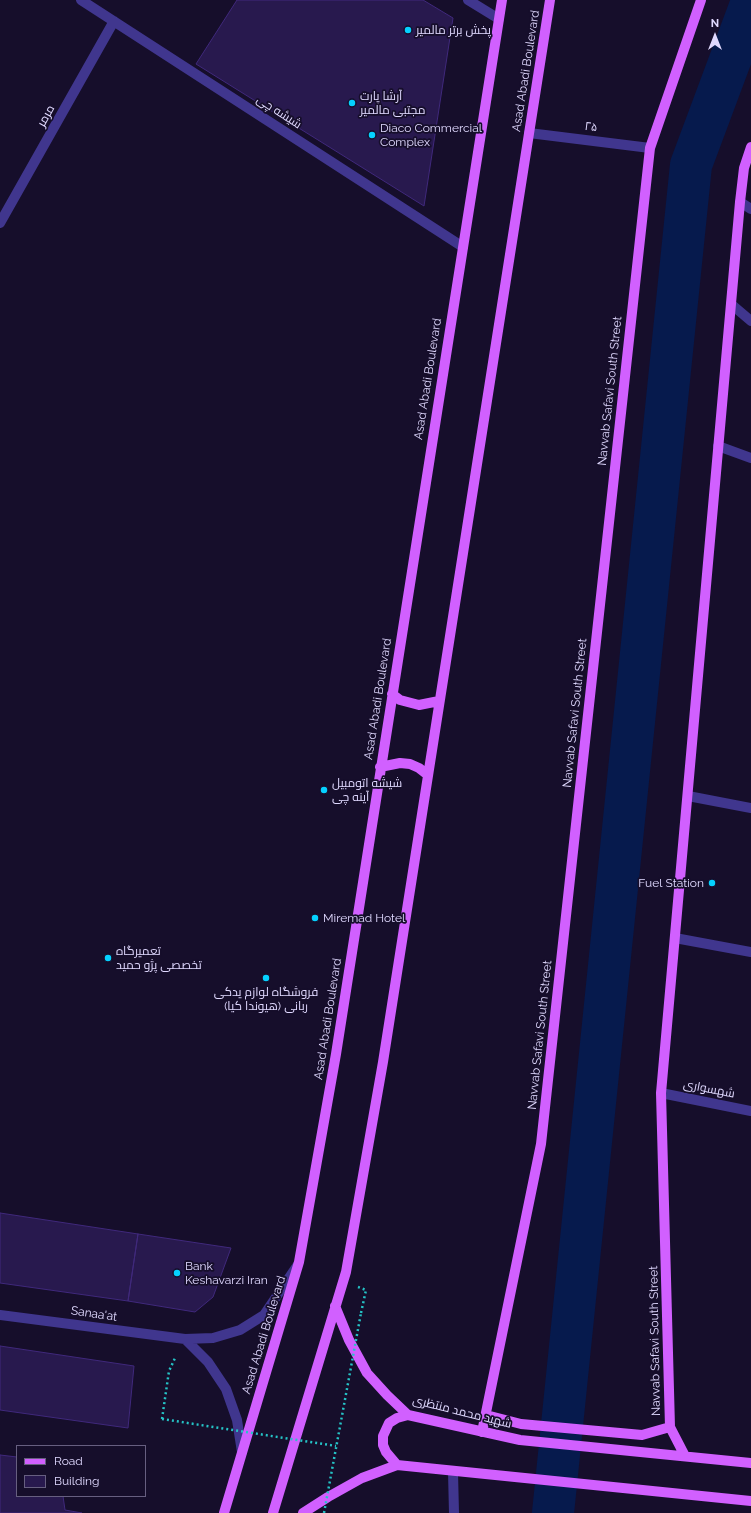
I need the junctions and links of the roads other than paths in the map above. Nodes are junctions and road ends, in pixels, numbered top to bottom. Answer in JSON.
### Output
{"nodes":[{"id":1,"x":81,"y":0,"type":"edge"},
{"id":2,"x":468,"y":0,"type":"edge"},
{"id":3,"x":502,"y":0,"type":"edge"},
{"id":4,"x":550,"y":0,"type":"edge"},
{"id":5,"x":701,"y":0,"type":"edge"},
{"id":6,"x":499,"y":19,"type":"junction"},
{"id":7,"x":114,"y":21,"type":"junction"},
{"id":8,"x":529,"y":133,"type":"junction"},
{"id":9,"x":751,"y":147,"type":"edge"},
{"id":10,"x":650,"y":148,"type":"junction"},
{"id":11,"x":740,"y":202,"type":"junction"},
{"id":12,"x":751,"y":208,"type":"edge"},
{"id":13,"x":0,"y":223,"type":"edge"},
{"id":14,"x":462,"y":247,"type":"junction"},
{"id":15,"x":731,"y":304,"type":"junction"},
{"id":16,"x":751,"y":321,"type":"edge"},
{"id":17,"x":718,"y":446,"type":"junction"},
{"id":18,"x":751,"y":458,"type":"edge"},
{"id":19,"x":392,"y":694,"type":"junction"},
{"id":20,"x":439,"y":701,"type":"junction"},
{"id":21,"x":380,"y":767,"type":"junction"},
{"id":22,"x":428,"y":775,"type":"junction"},
{"id":23,"x":688,"y":796,"type":"junction"},
{"id":24,"x":751,"y":808,"type":"edge"},
{"id":25,"x":675,"y":938,"type":"junction"},
{"id":26,"x":751,"y":952,"type":"edge"},
{"id":27,"x":661,"y":1093,"type":"junction"},
{"id":28,"x":751,"y":1111,"type":"edge"},
{"id":29,"x":299,"y":1262,"type":"junction"},
{"id":30,"x":335,"y":1306,"type":"junction"},
{"id":31,"x":0,"y":1315,"type":"edge"},
{"id":32,"x":185,"y":1339,"type":"junction"},
{"id":33,"x":486,"y":1414,"type":"junction"},
{"id":34,"x":408,"y":1415,"type":"junction"},
{"id":35,"x":670,"y":1427,"type":"junction"},
{"id":36,"x":482,"y":1432,"type":"junction"},
{"id":37,"x":242,"y":1452,"type":"junction"},
{"id":38,"x":685,"y":1456,"type":"junction"},
{"id":39,"x":751,"y":1463,"type":"edge"},
{"id":40,"x":397,"y":1465,"type":"junction"},
{"id":41,"x":453,"y":1472,"type":"junction"},
{"id":42,"x":751,"y":1501,"type":"edge"},
{"id":43,"x":224,"y":1513,"type":"edge"},
{"id":44,"x":274,"y":1513,"type":"edge"},
{"id":45,"x":303,"y":1513,"type":"edge"},
{"id":46,"x":454,"y":1513,"type":"edge"}],
"edges":[{"from":1,"to":7,"type":"street","name":"شیشه چی"},
{"from":2,"to":6,"type":"street"},
{"from":3,"to":6,"type":"main road","name":"Asad Abadi Boulevard"},
{"from":4,"to":8,"type":"main road","name":"Asad Abadi Boulevard"},
{"from":5,"to":10,"type":"main road","name":"Navvab Safavi South Street"},
{"from":6,"to":14,"type":"main road","name":"Asad Abadi Boulevard"},
{"from":7,"to":13,"type":"street","name":"مرمر"},
{"from":7,"to":14,"type":"street","name":"شیشه چی"},
{"from":8,"to":10,"type":"street","name":"۲۵"},
{"from":8,"to":20,"type":"main road","name":"Asad Abadi Boulevard"},
{"from":9,"to":11,"type":"main road","name":"Navvab Safavi South Street"},
{"from":10,"to":33,"type":"main road","name":"Navvab Safavi South Street"},
{"from":11,"to":12,"type":"street"},
{"from":11,"to":15,"type":"main road","name":"Navvab Safavi South Street"},
{"from":14,"to":19,"type":"main road","name":"Asad Abadi Boulevard"},
{"from":15,"to":16,"type":"street"},
{"from":15,"to":17,"type":"main road","name":"Navvab Safavi South Street"},
{"from":17,"to":18,"type":"street"},
{"from":17,"to":23,"type":"main road","name":"Navvab Safavi South Street"},
{"from":19,"to":20,"type":"main road"},
{"from":19,"to":21,"type":"main road","name":"Asad Abadi Boulevard"},
{"from":20,"to":22,"type":"main road","name":"Asad Abadi Boulevard"},
{"from":21,"to":22,"type":"main road"},
{"from":21,"to":29,"type":"main road","name":"Asad Abadi Boulevard"},
{"from":22,"to":30,"type":"main road","name":"Asad Abadi Boulevard"},
{"from":23,"to":24,"type":"street"},
{"from":23,"to":25,"type":"main road","name":"Navvab Safavi South Street"},
{"from":25,"to":26,"type":"street"},
{"from":25,"to":27,"type":"main road","name":"Navvab Safavi South Street"},
{"from":27,"to":28,"type":"street","name":"شهسواری"},
{"from":27,"to":35,"type":"main road","name":"Navvab Safavi South Street"},
{"from":29,"to":32,"type":"street","name":"Sanaa'at"},
{"from":29,"to":37,"type":"main road","name":"Asad Abadi Boulevard"},
{"from":30,"to":34,"type":"main road","name":"شهید محمد منتظری"},
{"from":30,"to":44,"type":"main road","name":"Asad Abadi Boulevard"},
{"from":31,"to":32,"type":"street","name":"Sanaa'at"},
{"from":32,"to":37,"type":"street"},
{"from":33,"to":35,"type":"main road"},
{"from":33,"to":36,"type":"main road","name":"Navvab Safavi South Street"},
{"from":34,"to":36,"type":"main road","name":"شهید محمد منتظری"},
{"from":34,"to":40,"type":"main road"},
{"from":35,"to":38,"type":"main road","name":"Navvab Safavi South Street"},
{"from":36,"to":38,"type":"main road","name":"شهید محمد منتظری"},
{"from":37,"to":43,"type":"main road","name":"Asad Abadi Boulevard"},
{"from":38,"to":39,"type":"main road","name":"شهید محمد منتظری"},
{"from":40,"to":41,"type":"main road"},
{"from":40,"to":45,"type":"main road"},
{"from":41,"to":42,"type":"main road"},
{"from":41,"to":46,"type":"street"}]}
